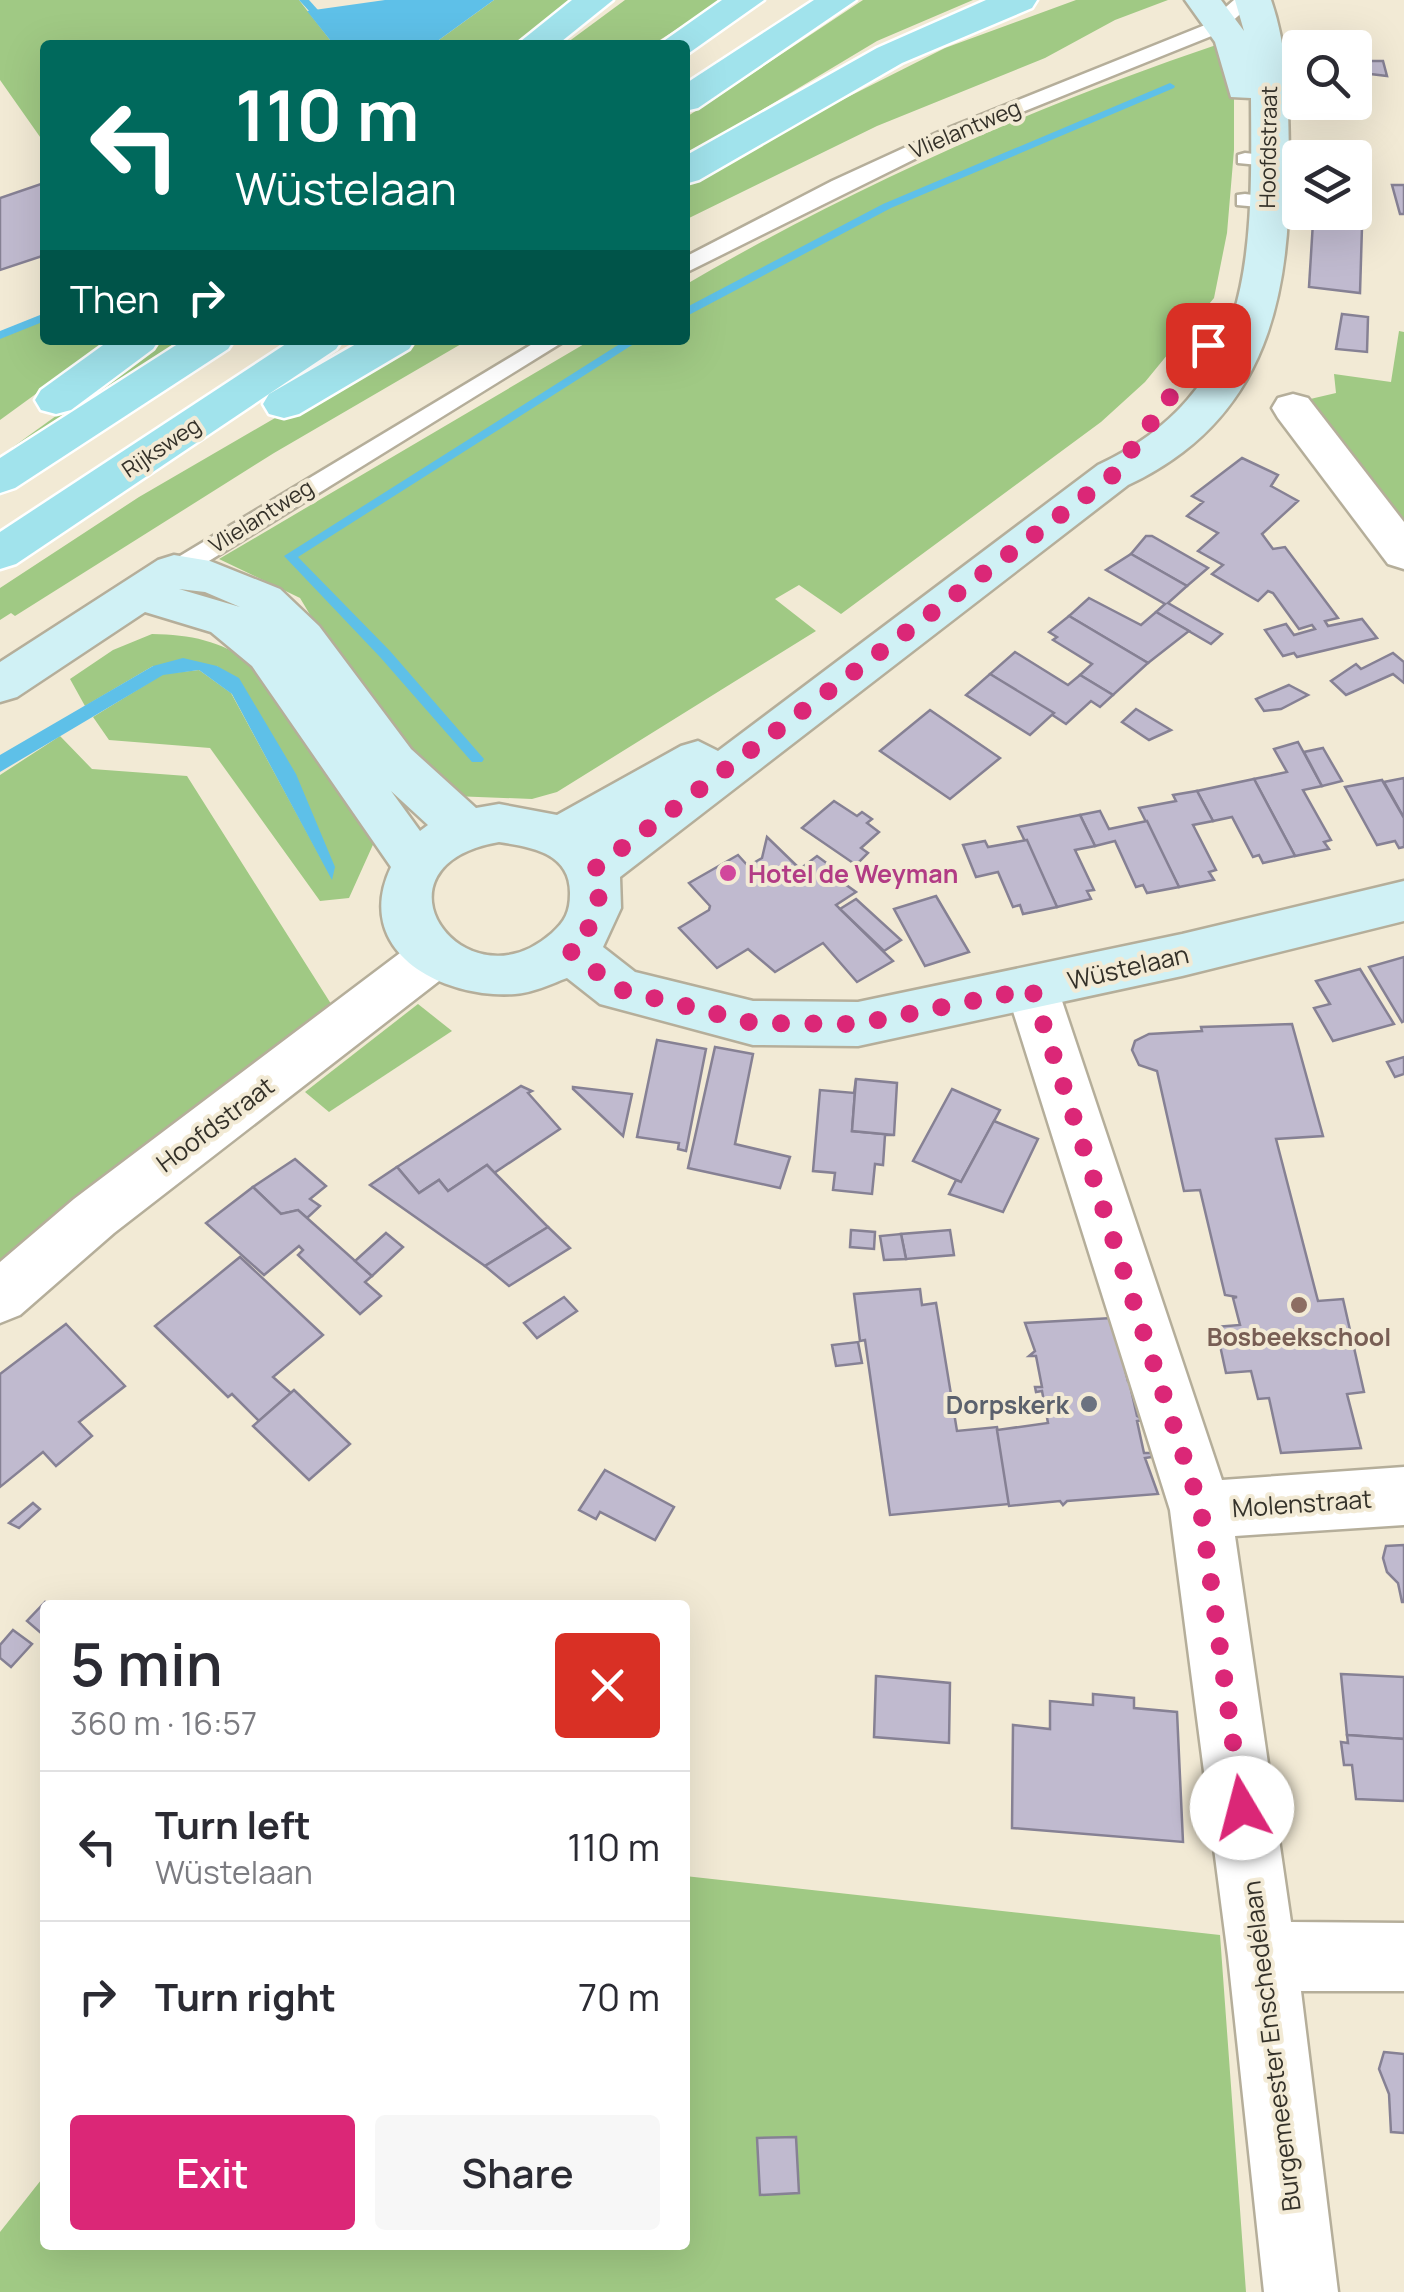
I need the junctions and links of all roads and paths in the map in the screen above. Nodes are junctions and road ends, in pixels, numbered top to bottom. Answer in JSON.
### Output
{"nodes":[{"id":1,"x":595,"y":0,"type":"edge"},
{"id":2,"x":746,"y":0,"type":"edge"},
{"id":3,"x":838,"y":0,"type":"edge"},
{"id":4,"x":1019,"y":0,"type":"edge"},
{"id":5,"x":1231,"y":6,"type":"edge"},
{"id":6,"x":541,"y":40,"type":"edge"},
{"id":7,"x":684,"y":40,"type":"edge"},
{"id":8,"x":690,"y":97,"type":"edge"},
{"id":9,"x":690,"y":169,"type":"edge"},
{"id":10,"x":690,"y":263,"type":"edge"},
{"id":11,"x":131,"y":345,"type":"edge"},
{"id":12,"x":206,"y":345,"type":"edge"},
{"id":13,"x":314,"y":345,"type":"edge"},
{"id":14,"x":385,"y":345,"type":"edge"},
{"id":15,"x":547,"y":345,"type":"edge"},
{"id":16,"x":1294,"y":408,"type":"dead end"},
{"id":17,"x":0,"y":440,"type":"edge"},
{"id":18,"x":0,"y":478,"type":"edge"},
{"id":19,"x":116,"y":478,"type":"junction"},
{"id":20,"x":0,"y":553,"type":"edge"},
{"id":21,"x":1404,"y":553,"type":"edge"},
{"id":22,"x":156,"y":583,"type":"junction"},
{"id":23,"x":0,"y":686,"type":"edge"},
{"id":24,"x":468,"y":829,"type":"junction"},
{"id":25,"x":576,"y":853,"type":"junction"},
{"id":26,"x":416,"y":864,"type":"junction"},
{"id":27,"x":1404,"y":901,"type":"edge"},
{"id":28,"x":569,"y":950,"type":"junction"},
{"id":29,"x":434,"y":956,"type":"junction"},
{"id":30,"x":1032,"y":989,"type":"junction"},
{"id":31,"x":0,"y":1296,"type":"edge"},
{"id":32,"x":1404,"y":1496,"type":"edge"},
{"id":33,"x":1201,"y":1510,"type":"junction"},
{"id":34,"x":1262,"y":1956,"type":"junction"},
{"id":35,"x":1404,"y":1957,"type":"edge"},
{"id":36,"x":1301,"y":2292,"type":"edge"}],
"edges":[{"from":1,"to":6,"type":"main road"},
{"from":2,"to":7,"type":"main road"},
{"from":3,"to":8,"type":"main road"},
{"from":4,"to":9,"type":"main road"},
{"from":5,"to":10,"type":"lane","name":"Vlielantweg"},
{"from":5,"to":25,"type":"main road","name":"Hoofdstraat"},
{"from":11,"to":17,"type":"main road"},
{"from":12,"to":18,"type":"main road"},
{"from":13,"to":19,"type":"main road","name":"Rijksweg"},
{"from":14,"to":19,"type":"main road"},
{"from":15,"to":22,"type":"lane","name":"Vlielantweg"},
{"from":16,"to":21,"type":"street"},
{"from":19,"to":20,"type":"main road","name":"Rijksweg"},
{"from":22,"to":23,"type":"main road","name":"Vlielantweg"},
{"from":22,"to":24,"type":"main road","name":"Vlielantweg"},
{"from":22,"to":26,"type":"main road"},
{"from":24,"to":25,"type":"main road"},
{"from":24,"to":26,"type":"main road"},
{"from":25,"to":28,"type":"main road"},
{"from":26,"to":29,"type":"main road"},
{"from":27,"to":30,"type":"main road","name":"Wüstelaan"},
{"from":28,"to":29,"type":"main road"},
{"from":28,"to":30,"type":"main road","name":"Wüstelaan"},
{"from":29,"to":31,"type":"street","name":"Hoofdstraat"},
{"from":30,"to":33,"type":"street","name":"Burgemeester Enschedélaan"},
{"from":32,"to":33,"type":"street","name":"Molenstraat"},
{"from":33,"to":34,"type":"street","name":"Burgemeester Enschedélaan"},
{"from":34,"to":35,"type":"street"},
{"from":34,"to":36,"type":"street","name":"Burgemeester Enschedélaan"}]}
